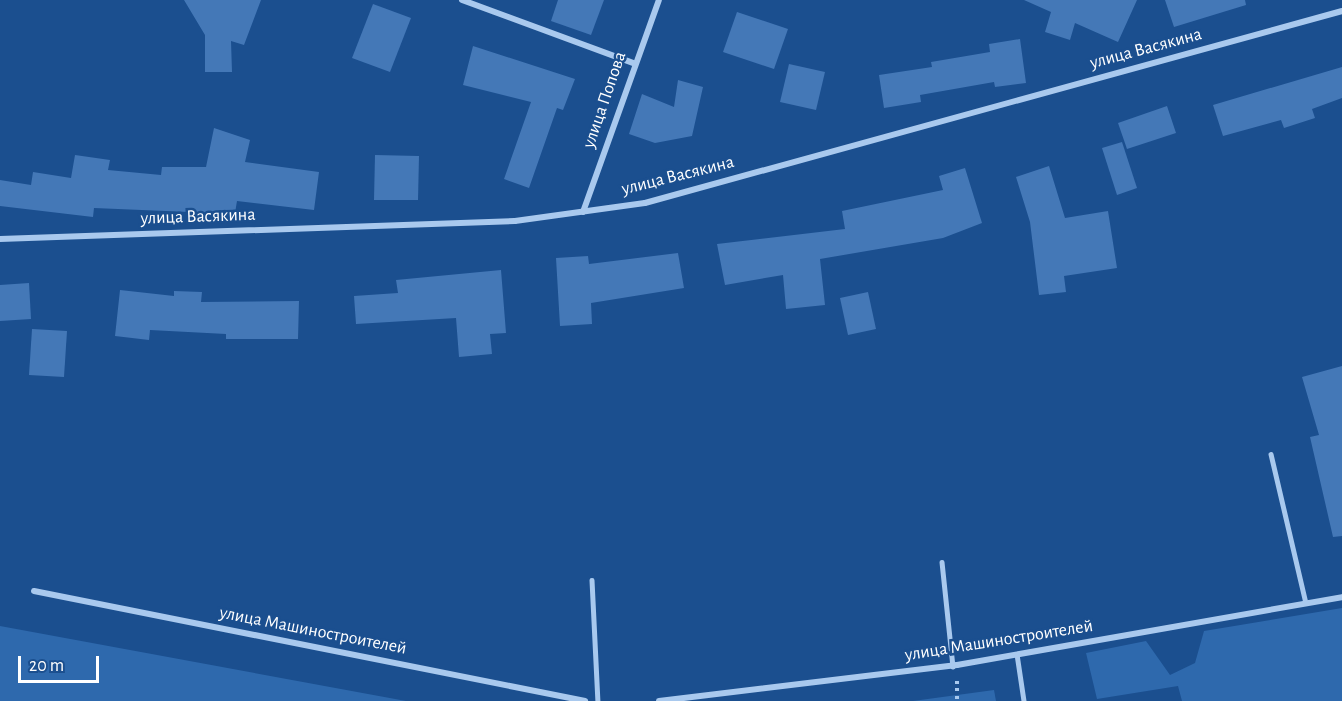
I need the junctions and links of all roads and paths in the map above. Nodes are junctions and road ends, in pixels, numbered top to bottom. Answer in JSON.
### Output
{"nodes":[{"id":1,"x":462,"y":0,"type":"edge"},
{"id":2,"x":659,"y":0,"type":"edge"},
{"id":3,"x":1342,"y":11,"type":"edge"},
{"id":4,"x":633,"y":63,"type":"junction"},
{"id":5,"x":583,"y":212,"type":"junction"},
{"id":6,"x":0,"y":239,"type":"edge"},
{"id":7,"x":1271,"y":454,"type":"dead end"},
{"id":8,"x":942,"y":562,"type":"dead end"},
{"id":9,"x":592,"y":580,"type":"dead end"},
{"id":10,"x":34,"y":591,"type":"dead end"},
{"id":11,"x":1342,"y":597,"type":"edge"},
{"id":12,"x":1306,"y":603,"type":"junction"},
{"id":13,"x":1017,"y":654,"type":"junction"},
{"id":14,"x":953,"y":666,"type":"junction"},
{"id":15,"x":585,"y":701,"type":"edge"},
{"id":16,"x":598,"y":701,"type":"edge"},
{"id":17,"x":659,"y":701,"type":"edge"},
{"id":18,"x":1024,"y":701,"type":"edge"}],
"edges":[{"from":1,"to":4,"type":"street"},
{"from":2,"to":4,"type":"street","name":"улица Попова"},
{"from":3,"to":5,"type":"street","name":"улица Васякина"},
{"from":4,"to":5,"type":"street","name":"улица Попова"},
{"from":5,"to":6,"type":"street","name":"улица Васякина"},
{"from":7,"to":12,"type":"lane"},
{"from":8,"to":14,"type":"lane"},
{"from":9,"to":16,"type":"lane"},
{"from":10,"to":15,"type":"street","name":"улица Машиностроителей"},
{"from":11,"to":12,"type":"street","name":"улица Машиностроителей"},
{"from":12,"to":13,"type":"street","name":"улица Машиностроителей"},
{"from":13,"to":14,"type":"street","name":"улица Машиностроителей"},
{"from":13,"to":18,"type":"lane"},
{"from":14,"to":17,"type":"street","name":"улица Машиностроителей"}]}
